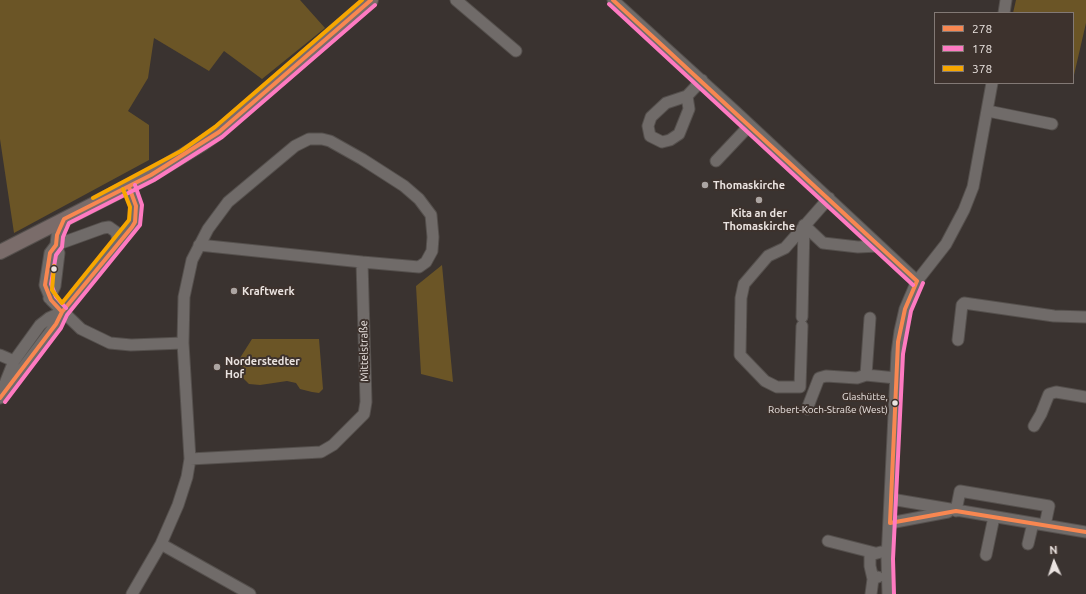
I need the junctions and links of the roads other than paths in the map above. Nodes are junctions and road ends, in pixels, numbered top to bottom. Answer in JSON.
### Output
{"nodes":[{"id":1,"x":371,"y":0,"type":"edge"},
{"id":2,"x":456,"y":0,"type":"edge"},
{"id":3,"x":613,"y":0,"type":"edge"},
{"id":4,"x":1006,"y":0,"type":"edge"},
{"id":5,"x":1004,"y":12,"type":"edge"},
{"id":6,"x":516,"y":51,"type":"dead end"},
{"id":7,"x":702,"y":80,"type":"junction"},
{"id":8,"x":992,"y":84,"type":"edge"},
{"id":9,"x":687,"y":96,"type":"dead end"},
{"id":10,"x":988,"y":111,"type":"junction"},
{"id":11,"x":1052,"y":124,"type":"dead end"},
{"id":12,"x":750,"y":125,"type":"junction"},
{"id":13,"x":716,"y":161,"type":"dead end"},
{"id":14,"x":128,"y":187,"type":"junction"},
{"id":15,"x":829,"y":198,"type":"junction"},
{"id":16,"x":64,"y":219,"type":"junction"},
{"id":17,"x":804,"y":225,"type":"junction"},
{"id":18,"x":119,"y":244,"type":"junction"},
{"id":19,"x":56,"y":245,"type":"junction"},
{"id":20,"x":199,"y":245,"type":"junction"},
{"id":21,"x":879,"y":246,"type":"junction"},
{"id":22,"x":0,"y":252,"type":"edge"},
{"id":23,"x":362,"y":262,"type":"junction"},
{"id":24,"x":917,"y":282,"type":"junction"},
{"id":25,"x":62,"y":312,"type":"junction"},
{"id":26,"x":1086,"y":317,"type":"edge"},
{"id":27,"x":870,"y":318,"type":"dead end"},
{"id":28,"x":958,"y":340,"type":"dead end"},
{"id":29,"x":183,"y":343,"type":"junction"},
{"id":30,"x":0,"y":355,"type":"edge"},
{"id":31,"x":12,"y":366,"type":"junction"},
{"id":32,"x":866,"y":374,"type":"junction"},
{"id":33,"x":0,"y":377,"type":"edge"},
{"id":34,"x":896,"y":378,"type":"junction"},
{"id":35,"x":0,"y":397,"type":"edge"},
{"id":36,"x":1086,"y":397,"type":"edge"},
{"id":37,"x":807,"y":409,"type":"dead end"},
{"id":38,"x":1034,"y":426,"type":"dead end"},
{"id":39,"x":190,"y":459,"type":"junction"},
{"id":40,"x":891,"y":499,"type":"junction"},
{"id":41,"x":956,"y":511,"type":"junction"},
{"id":42,"x":994,"y":517,"type":"junction"},
{"id":43,"x":890,"y":523,"type":"junction"},
{"id":44,"x":1033,"y":523,"type":"junction"},
{"id":45,"x":1045,"y":525,"type":"junction"},
{"id":46,"x":1086,"y":532,"type":"edge"},
{"id":47,"x":828,"y":540,"type":"dead end"},
{"id":48,"x":161,"y":544,"type":"junction"},
{"id":49,"x":1028,"y":544,"type":"dead end"},
{"id":50,"x":875,"y":552,"type":"junction"},
{"id":51,"x":888,"y":552,"type":"junction"},
{"id":52,"x":986,"y":555,"type":"dead end"},
{"id":53,"x":888,"y":577,"type":"junction"},
{"id":54,"x":873,"y":579,"type":"junction"},
{"id":55,"x":132,"y":594,"type":"edge"},
{"id":56,"x":250,"y":594,"type":"edge"},
{"id":57,"x":871,"y":594,"type":"edge"},
{"id":58,"x":888,"y":594,"type":"edge"}],
"edges":[{"from":1,"to":14,"type":"main road"},
{"from":2,"to":6,"type":"street"},
{"from":3,"to":7,"type":"street"},
{"from":4,"to":5,"type":"street"},
{"from":7,"to":9,"type":"street"},
{"from":7,"to":12,"type":"street"},
{"from":8,"to":10,"type":"street"},
{"from":10,"to":11,"type":"street"},
{"from":10,"to":24,"type":"street"},
{"from":12,"to":13,"type":"street"},
{"from":12,"to":15,"type":"street"},
{"from":14,"to":16,"type":"main road"},
{"from":14,"to":18,"type":"street"},
{"from":15,"to":17,"type":"street"},
{"from":15,"to":21,"type":"street"},
{"from":16,"to":19,"type":"street"},
{"from":16,"to":22,"type":"main road"},
{"from":17,"to":17,"type":"street"},
{"from":17,"to":21,"type":"street"},
{"from":18,"to":19,"type":"street"},
{"from":18,"to":25,"type":"street"},
{"from":19,"to":25,"type":"street"},
{"from":20,"to":23,"type":"street"},
{"from":20,"to":23,"type":"street"},
{"from":20,"to":29,"type":"street"},
{"from":21,"to":24,"type":"street"},
{"from":23,"to":39,"type":"street","name":"Mittelstraße"},
{"from":24,"to":34,"type":"street"},
{"from":25,"to":29,"type":"street"},
{"from":25,"to":31,"type":"street"},
{"from":25,"to":35,"type":"street"},
{"from":26,"to":28,"type":"street"},
{"from":27,"to":32,"type":"street"},
{"from":29,"to":39,"type":"street"},
{"from":30,"to":31,"type":"street"},
{"from":31,"to":33,"type":"street"},
{"from":31,"to":35,"type":"street"},
{"from":32,"to":34,"type":"street"},
{"from":32,"to":37,"type":"street"},
{"from":34,"to":40,"type":"street"},
{"from":36,"to":38,"type":"street"},
{"from":39,"to":48,"type":"street"},
{"from":40,"to":41,"type":"street"},
{"from":40,"to":43,"type":"street"},
{"from":41,"to":42,"type":"street"},
{"from":41,"to":43,"type":"street"},
{"from":41,"to":45,"type":"street"},
{"from":42,"to":44,"type":"street"},
{"from":42,"to":52,"type":"street"},
{"from":43,"to":51,"type":"street"},
{"from":44,"to":45,"type":"street"},
{"from":44,"to":49,"type":"street"},
{"from":45,"to":46,"type":"street"},
{"from":47,"to":50,"type":"street"},
{"from":48,"to":55,"type":"street"},
{"from":48,"to":56,"type":"street"},
{"from":50,"to":51,"type":"street"},
{"from":50,"to":54,"type":"street"},
{"from":51,"to":53,"type":"street"},
{"from":53,"to":54,"type":"street"},
{"from":53,"to":58,"type":"street"},
{"from":54,"to":57,"type":"street"}]}
